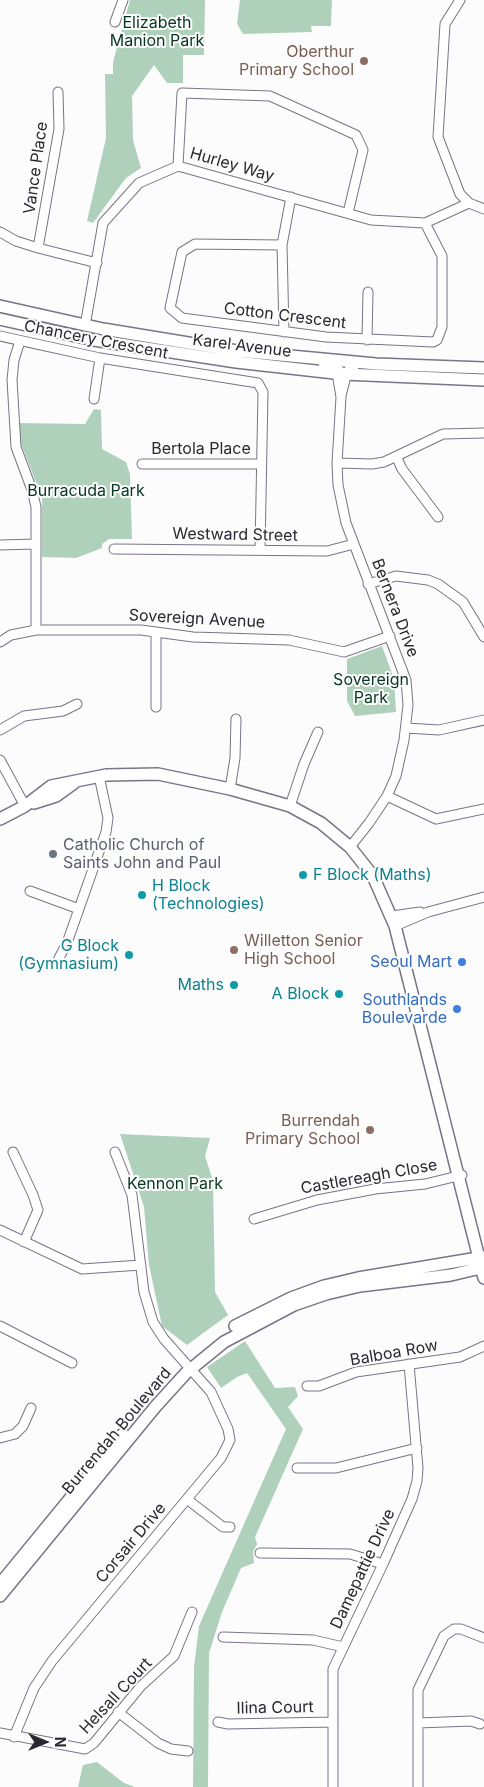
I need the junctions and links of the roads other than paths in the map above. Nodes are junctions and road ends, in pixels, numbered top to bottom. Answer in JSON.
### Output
{"nodes":[{"id":1,"x":123,"y":0,"type":"edge"},
{"id":2,"x":460,"y":0,"type":"edge"},
{"id":3,"x":114,"y":22,"type":"dead end"},
{"id":4,"x":58,"y":92,"type":"dead end"},
{"id":5,"x":178,"y":166,"type":"junction"},
{"id":6,"x":290,"y":197,"type":"junction"},
{"id":7,"x":470,"y":203,"type":"junction"},
{"id":8,"x":484,"y":209,"type":"edge"},
{"id":9,"x":348,"y":213,"type":"junction"},
{"id":10,"x":425,"y":223,"type":"junction"},
{"id":11,"x":0,"y":232,"type":"edge"},
{"id":12,"x":282,"y":245,"type":"junction"},
{"id":13,"x":38,"y":248,"type":"junction"},
{"id":14,"x":97,"y":263,"type":"junction"},
{"id":15,"x":368,"y":292,"type":"dead end"},
{"id":16,"x":0,"y":306,"type":"edge"},
{"id":17,"x":0,"y":318,"type":"edge"},
{"id":18,"x":85,"y":326,"type":"junction"},
{"id":19,"x":284,"y":332,"type":"junction"},
{"id":20,"x":66,"y":334,"type":"junction"},
{"id":21,"x":0,"y":336,"type":"edge"},
{"id":22,"x":94,"y":340,"type":"junction"},
{"id":23,"x":367,"y":340,"type":"junction"},
{"id":24,"x":20,"y":341,"type":"junction"},
{"id":25,"x":100,"y":358,"type":"junction"},
{"id":26,"x":308,"y":358,"type":"junction"},
{"id":27,"x":359,"y":362,"type":"junction"},
{"id":28,"x":484,"y":368,"type":"edge"},
{"id":29,"x":343,"y":374,"type":"junction"},
{"id":30,"x":484,"y":380,"type":"edge"},
{"id":31,"x":94,"y":399,"type":"dead end"},
{"id":32,"x":484,"y":433,"type":"edge"},
{"id":33,"x":396,"y":458,"type":"junction"},
{"id":34,"x":337,"y":463,"type":"junction"},
{"id":35,"x":142,"y":464,"type":"dead end"},
{"id":36,"x":261,"y":464,"type":"junction"},
{"id":37,"x":438,"y":517,"type":"dead end"},
{"id":38,"x":36,"y":544,"type":"junction"},
{"id":39,"x":354,"y":544,"type":"junction"},
{"id":40,"x":0,"y":545,"type":"edge"},
{"id":41,"x":114,"y":549,"type":"dead end"},
{"id":42,"x":260,"y":550,"type":"junction"},
{"id":43,"x":368,"y":584,"type":"junction"},
{"id":44,"x":36,"y":630,"type":"junction"},
{"id":45,"x":156,"y":632,"type":"junction"},
{"id":46,"x":390,"y":636,"type":"junction"},
{"id":47,"x":484,"y":637,"type":"edge"},
{"id":48,"x":0,"y":642,"type":"edge"},
{"id":49,"x":77,"y":704,"type":"dead end"},
{"id":50,"x":156,"y":707,"type":"dead end"},
{"id":51,"x":236,"y":718,"type":"dead end"},
{"id":52,"x":484,"y":720,"type":"edge"},
{"id":53,"x":406,"y":728,"type":"junction"},
{"id":54,"x":0,"y":730,"type":"edge"},
{"id":55,"x":318,"y":732,"type":"dead end"},
{"id":56,"x":0,"y":760,"type":"edge"},
{"id":57,"x":99,"y":776,"type":"junction"},
{"id":58,"x":230,"y":789,"type":"junction"},
{"id":59,"x":387,"y":796,"type":"junction"},
{"id":60,"x":25,"y":806,"type":"junction"},
{"id":61,"x":290,"y":806,"type":"junction"},
{"id":62,"x":484,"y":809,"type":"edge"},
{"id":63,"x":0,"y":819,"type":"edge"},
{"id":64,"x":350,"y":847,"type":"junction"},
{"id":65,"x":30,"y":891,"type":"dead end"},
{"id":66,"x":484,"y":897,"type":"edge"},
{"id":67,"x":79,"y":909,"type":"junction"},
{"id":68,"x":396,"y":920,"type":"junction"},
{"id":69,"x":60,"y":958,"type":"dead end"},
{"id":70,"x":13,"y":1152,"type":"dead end"},
{"id":71,"x":114,"y":1152,"type":"dead end"},
{"id":72,"x":460,"y":1176,"type":"junction"},
{"id":73,"x":254,"y":1219,"type":"dead end"},
{"id":74,"x":0,"y":1230,"type":"edge"},
{"id":75,"x":24,"y":1242,"type":"junction"},
{"id":76,"x":482,"y":1263,"type":"edge"},
{"id":77,"x":141,"y":1265,"type":"junction"},
{"id":78,"x":0,"y":1326,"type":"edge"},
{"id":79,"x":484,"y":1346,"type":"edge"},
{"id":80,"x":72,"y":1364,"type":"dead end"},
{"id":81,"x":409,"y":1364,"type":"junction"},
{"id":82,"x":189,"y":1366,"type":"junction"},
{"id":83,"x":307,"y":1386,"type":"dead end"},
{"id":84,"x":31,"y":1408,"type":"dead end"},
{"id":85,"x":0,"y":1438,"type":"edge"},
{"id":86,"x":417,"y":1448,"type":"junction"},
{"id":87,"x":297,"y":1468,"type":"dead end"},
{"id":88,"x":188,"y":1500,"type":"junction"},
{"id":89,"x":230,"y":1527,"type":"dead end"},
{"id":90,"x":260,"y":1553,"type":"dead end"},
{"id":91,"x":384,"y":1564,"type":"junction"},
{"id":92,"x":0,"y":1584,"type":"edge"},
{"id":93,"x":0,"y":1596,"type":"edge"},
{"id":94,"x":192,"y":1612,"type":"dead end"},
{"id":95,"x":222,"y":1637,"type":"dead end"},
{"id":96,"x":484,"y":1638,"type":"edge"},
{"id":97,"x":343,"y":1647,"type":"junction"},
{"id":98,"x":118,"y":1712,"type":"junction"},
{"id":99,"x":218,"y":1722,"type":"dead end"},
{"id":100,"x":333,"y":1722,"type":"junction"},
{"id":101,"x":418,"y":1723,"type":"junction"},
{"id":102,"x":480,"y":1724,"type":"dead end"},
{"id":103,"x":0,"y":1733,"type":"edge"},
{"id":104,"x":14,"y":1737,"type":"junction"},
{"id":105,"x":188,"y":1751,"type":"dead end"},
{"id":106,"x":333,"y":1787,"type":"edge"},
{"id":107,"x":418,"y":1787,"type":"edge"}],
"edges":[{"from":1,"to":3,"type":"street"},
{"from":2,"to":7,"type":"street"},
{"from":4,"to":13,"type":"street","name":"Vance Place"},
{"from":5,"to":6,"type":"street","name":"Hurley Way"},
{"from":5,"to":9,"type":"street"},
{"from":5,"to":14,"type":"street","name":"Hurley Way"},
{"from":6,"to":9,"type":"street","name":"Hurley Way"},
{"from":6,"to":12,"type":"street"},
{"from":7,"to":8,"type":"street"},
{"from":7,"to":10,"type":"street","name":"Hurley Way"},
{"from":9,"to":10,"type":"street","name":"Hurley Way"},
{"from":10,"to":23,"type":"street","name":"Cotton Crescent"},
{"from":11,"to":13,"type":"street"},
{"from":12,"to":19,"type":"street"},
{"from":12,"to":19,"type":"street","name":"Cotton Crescent"},
{"from":13,"to":14,"type":"street"},
{"from":14,"to":18,"type":"street","name":"Hurley Way"},
{"from":15,"to":23,"type":"street"},
{"from":16,"to":18,"type":"main road","name":"Karel Avenue"},
{"from":17,"to":20,"type":"main road","name":"Karel Avenue"},
{"from":18,"to":20,"type":"street"},
{"from":18,"to":22,"type":"street"},
{"from":18,"to":26,"type":"main road","name":"Karel Avenue"},
{"from":19,"to":23,"type":"street","name":"Cotton Crescent"},
{"from":20,"to":22,"type":"main road","name":"Karel Avenue"},
{"from":21,"to":24,"type":"street","name":"Chancery Crescent"},
{"from":22,"to":29,"type":"main road","name":"Karel Avenue"},
{"from":24,"to":25,"type":"street","name":"Chancery Crescent"},
{"from":24,"to":38,"type":"street"},
{"from":25,"to":31,"type":"street"},
{"from":25,"to":36,"type":"street","name":"Chancery Crescent"},
{"from":26,"to":27,"type":"main road","name":"Karel Avenue"},
{"from":26,"to":29,"type":"street"},
{"from":27,"to":28,"type":"main road","name":"Karel Avenue"},
{"from":27,"to":29,"type":"street"},
{"from":29,"to":30,"type":"main road","name":"Karel Avenue"},
{"from":29,"to":34,"type":"street","name":"Bernera Drive"},
{"from":32,"to":33,"type":"street"},
{"from":33,"to":34,"type":"street"},
{"from":33,"to":37,"type":"street"},
{"from":34,"to":39,"type":"street","name":"Bernera Drive"},
{"from":35,"to":36,"type":"street","name":"Bertola Place"},
{"from":36,"to":42,"type":"street","name":"Chancery Crescent"},
{"from":38,"to":40,"type":"street"},
{"from":38,"to":44,"type":"street"},
{"from":39,"to":42,"type":"street","name":"Westward Street"},
{"from":39,"to":43,"type":"street","name":"Bernera Drive"},
{"from":41,"to":42,"type":"street","name":"Westward Street"},
{"from":43,"to":46,"type":"street","name":"Bernera Drive"},
{"from":43,"to":47,"type":"street"},
{"from":44,"to":45,"type":"street","name":"Sovereign Avenue"},
{"from":44,"to":48,"type":"street","name":"Sovereign Avenue"},
{"from":45,"to":46,"type":"street","name":"Sovereign Avenue"},
{"from":45,"to":50,"type":"street"},
{"from":46,"to":53,"type":"street","name":"Bernera Drive"},
{"from":49,"to":54,"type":"street"},
{"from":51,"to":58,"type":"street"},
{"from":52,"to":53,"type":"street"},
{"from":53,"to":59,"type":"street","name":"Bernera Drive"},
{"from":55,"to":61,"type":"street"},
{"from":56,"to":60,"type":"street"},
{"from":57,"to":58,"type":"main road"},
{"from":57,"to":60,"type":"main road"},
{"from":57,"to":67,"type":"street"},
{"from":58,"to":61,"type":"main road"},
{"from":59,"to":62,"type":"street"},
{"from":59,"to":64,"type":"street","name":"Bernera Drive"},
{"from":60,"to":63,"type":"main road"},
{"from":61,"to":64,"type":"main road"},
{"from":64,"to":68,"type":"main road"},
{"from":65,"to":67,"type":"street"},
{"from":66,"to":68,"type":"street"},
{"from":67,"to":69,"type":"street"},
{"from":68,"to":72,"type":"main road"},
{"from":68,"to":76,"type":"main road"},
{"from":70,"to":75,"type":"street"},
{"from":71,"to":77,"type":"street"},
{"from":72,"to":73,"type":"street","name":"Castlereagh Close"},
{"from":72,"to":76,"type":"main road"},
{"from":74,"to":75,"type":"street"},
{"from":75,"to":77,"type":"street"},
{"from":76,"to":82,"type":"main road","name":"Burrendah Boulevard"},
{"from":77,"to":82,"type":"street"},
{"from":78,"to":80,"type":"street"},
{"from":79,"to":81,"type":"street","name":"Balboa Row"},
{"from":81,"to":83,"type":"street","name":"Balboa Row"},
{"from":81,"to":86,"type":"street","name":"Damepattie Drive"},
{"from":82,"to":88,"type":"street","name":"Corsair Drive"},
{"from":82,"to":92,"type":"main road","name":"Burrendah Boulevard"},
{"from":82,"to":93,"type":"main road","name":"Burrendah Boulevard"},
{"from":84,"to":85,"type":"street"},
{"from":86,"to":87,"type":"street"},
{"from":86,"to":91,"type":"street","name":"Damepattie Drive"},
{"from":88,"to":89,"type":"street"},
{"from":88,"to":104,"type":"street","name":"Corsair Drive"},
{"from":90,"to":91,"type":"street"},
{"from":91,"to":97,"type":"street","name":"Damepattie Drive"},
{"from":94,"to":98,"type":"street","name":"Helsall Court"},
{"from":95,"to":97,"type":"street"},
{"from":96,"to":101,"type":"street"},
{"from":97,"to":100,"type":"street","name":"Damepattie Drive"},
{"from":98,"to":104,"type":"street","name":"Helsall Court"},
{"from":98,"to":105,"type":"street"},
{"from":99,"to":100,"type":"street","name":"Ilina Court"},
{"from":100,"to":106,"type":"street","name":"Damepattie Drive"},
{"from":101,"to":102,"type":"street"},
{"from":101,"to":107,"type":"street"},
{"from":103,"to":104,"type":"street","name":"Helsall Court"}]}
